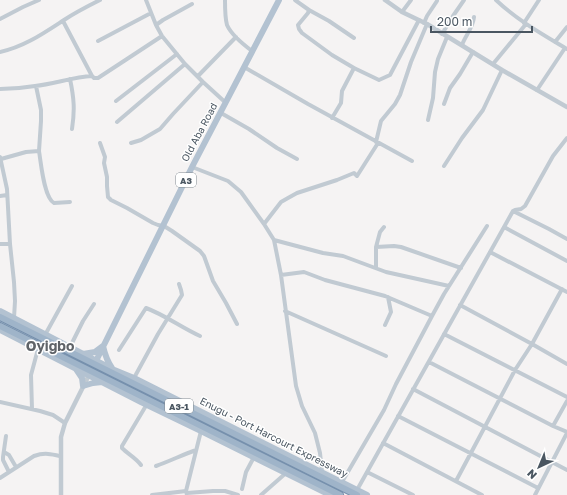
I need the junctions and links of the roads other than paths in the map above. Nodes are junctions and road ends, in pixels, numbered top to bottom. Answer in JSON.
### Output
{"nodes":[{"id":1,"x":39,"y":0,"type":"edge"},
{"id":2,"x":100,"y":0,"type":"edge"},
{"id":3,"x":146,"y":0,"type":"edge"},
{"id":4,"x":225,"y":0,"type":"edge"},
{"id":5,"x":278,"y":0,"type":"edge"},
{"id":6,"x":295,"y":0,"type":"edge"},
{"id":7,"x":385,"y":0,"type":"edge"},
{"id":8,"x":412,"y":0,"type":"edge"},
{"id":9,"x":464,"y":0,"type":"edge"},
{"id":10,"x":496,"y":0,"type":"edge"},
{"id":11,"x":539,"y":0,"type":"edge"},
{"id":12,"x":437,"y":1,"type":"edge"},
{"id":13,"x":192,"y":4,"type":"dead end"},
{"id":14,"x":309,"y":10,"type":"junction"},
{"id":15,"x":402,"y":12,"type":"junction"},
{"id":16,"x":151,"y":13,"type":"junction"},
{"id":17,"x":474,"y":17,"type":"dead end"},
{"id":18,"x":0,"y":20,"type":"edge"},
{"id":19,"x":419,"y":20,"type":"junction"},
{"id":20,"x":63,"y":21,"type":"junction"},
{"id":21,"x":426,"y":24,"type":"junction"},
{"id":22,"x":525,"y":24,"type":"junction"},
{"id":23,"x":156,"y":25,"type":"junction"},
{"id":24,"x":567,"y":27,"type":"edge"},
{"id":25,"x":445,"y":35,"type":"junction"},
{"id":26,"x":162,"y":36,"type":"junction"},
{"id":27,"x":236,"y":37,"type":"junction"},
{"id":28,"x":354,"y":38,"type":"dead end"},
{"id":29,"x":98,"y":41,"type":"dead end"},
{"id":30,"x":555,"y":42,"type":"junction"},
{"id":31,"x":462,"y":45,"type":"junction"},
{"id":32,"x":566,"y":48,"type":"edge"},
{"id":33,"x":252,"y":51,"type":"junction"},
{"id":34,"x":0,"y":52,"type":"edge"},
{"id":35,"x":473,"y":52,"type":"junction"},
{"id":36,"x":177,"y":54,"type":"junction"},
{"id":37,"x":185,"y":64,"type":"junction"},
{"id":38,"x":493,"y":64,"type":"junction"},
{"id":39,"x":244,"y":67,"type":"junction"},
{"id":40,"x":354,"y":68,"type":"junction"},
{"id":41,"x":502,"y":70,"type":"junction"},
{"id":42,"x":92,"y":76,"type":"junction"},
{"id":43,"x":198,"y":76,"type":"junction"},
{"id":44,"x":70,"y":79,"type":"junction"},
{"id":45,"x":203,"y":82,"type":"junction"},
{"id":46,"x":36,"y":86,"type":"junction"},
{"id":47,"x":0,"y":89,"type":"edge"},
{"id":48,"x":537,"y":90,"type":"junction"},
{"id":49,"x":116,"y":101,"type":"dead end"},
{"id":50,"x":226,"y":103,"type":"junction"},
{"id":51,"x":444,"y":104,"type":"dead end"},
{"id":52,"x":567,"y":107,"type":"edge"},
{"id":53,"x":221,"y":113,"type":"junction"},
{"id":54,"x":332,"y":118,"type":"junction"},
{"id":55,"x":428,"y":120,"type":"dead end"},
{"id":56,"x":117,"y":122,"type":"dead end"},
{"id":57,"x":72,"y":129,"type":"dead end"},
{"id":58,"x":567,"y":138,"type":"edge"},
{"id":59,"x":100,"y":143,"type":"dead end"},
{"id":60,"x":131,"y":143,"type":"dead end"},
{"id":61,"x":377,"y":143,"type":"junction"},
{"id":62,"x":39,"y":151,"type":"junction"},
{"id":63,"x":0,"y":158,"type":"edge"},
{"id":64,"x":297,"y":159,"type":"dead end"},
{"id":65,"x":412,"y":161,"type":"dead end"},
{"id":66,"x":192,"y":166,"type":"junction"},
{"id":67,"x":444,"y":166,"type":"dead end"},
{"id":68,"x":7,"y":195,"type":"junction"},
{"id":69,"x":0,"y":196,"type":"edge"},
{"id":70,"x":70,"y":202,"type":"dead end"},
{"id":71,"x":513,"y":211,"type":"junction"},
{"id":72,"x":264,"y":224,"type":"junction"},
{"id":73,"x":164,"y":226,"type":"junction"},
{"id":74,"x":487,"y":226,"type":"dead end"},
{"id":75,"x":384,"y":227,"type":"dead end"},
{"id":76,"x":504,"y":227,"type":"junction"},
{"id":77,"x":567,"y":239,"type":"edge"},
{"id":78,"x":274,"y":240,"type":"junction"},
{"id":79,"x":0,"y":244,"type":"edge"},
{"id":80,"x":10,"y":244,"type":"junction"},
{"id":81,"x":376,"y":247,"type":"junction"},
{"id":82,"x":490,"y":252,"type":"junction"},
{"id":83,"x":567,"y":261,"type":"edge"},
{"id":84,"x":376,"y":268,"type":"junction"},
{"id":85,"x":460,"y":268,"type":"junction"},
{"id":86,"x":281,"y":275,"type":"junction"},
{"id":87,"x":179,"y":284,"type":"dead end"},
{"id":88,"x":72,"y":286,"type":"dead end"},
{"id":89,"x":449,"y":286,"type":"junction"},
{"id":90,"x":562,"y":290,"type":"junction"},
{"id":91,"x":567,"y":292,"type":"edge"},
{"id":92,"x":388,"y":297,"type":"junction"},
{"id":93,"x":94,"y":304,"type":"dead end"},
{"id":94,"x":460,"y":305,"type":"junction"},
{"id":95,"x":0,"y":311,"type":"edge"},
{"id":96,"x":285,"y":311,"type":"junction"},
{"id":97,"x":432,"y":316,"type":"junction"},
{"id":98,"x":0,"y":317,"type":"edge"},
{"id":99,"x":14,"y":318,"type":"junction"},
{"id":100,"x":168,"y":318,"type":"junction"},
{"id":101,"x":237,"y":324,"type":"dead end"},
{"id":102,"x":385,"y":325,"type":"dead end"},
{"id":103,"x":0,"y":326,"type":"edge"},
{"id":104,"x":0,"y":330,"type":"edge"},
{"id":105,"x":444,"y":334,"type":"junction"},
{"id":106,"x":45,"y":335,"type":"junction"},
{"id":107,"x":200,"y":336,"type":"dead end"},
{"id":108,"x":532,"y":344,"type":"junction"},
{"id":109,"x":103,"y":346,"type":"junction"},
{"id":110,"x":70,"y":347,"type":"junction"},
{"id":111,"x":38,"y":350,"type":"junction"},
{"id":112,"x":119,"y":350,"type":"dead end"},
{"id":113,"x":83,"y":354,"type":"junction"},
{"id":114,"x":386,"y":356,"type":"dead end"},
{"id":115,"x":96,"y":360,"type":"junction"},
{"id":116,"x":428,"y":362,"type":"junction"},
{"id":117,"x":567,"y":364,"type":"edge"},
{"id":118,"x":75,"y":368,"type":"junction"},
{"id":119,"x":112,"y":368,"type":"junction"},
{"id":120,"x":515,"y":370,"type":"junction"},
{"id":121,"x":89,"y":375,"type":"junction"},
{"id":122,"x":134,"y":378,"type":"junction"},
{"id":123,"x":102,"y":382,"type":"junction"},
{"id":124,"x":83,"y":386,"type":"junction"},
{"id":125,"x":413,"y":389,"type":"junction"},
{"id":126,"x":567,"y":396,"type":"edge"},
{"id":127,"x":499,"y":399,"type":"junction"},
{"id":128,"x":567,"y":401,"type":"edge"},
{"id":129,"x":0,"y":402,"type":"edge"},
{"id":130,"x":146,"y":404,"type":"junction"},
{"id":131,"x":32,"y":409,"type":"junction"},
{"id":132,"x":398,"y":416,"type":"junction"},
{"id":133,"x":64,"y":423,"type":"junction"},
{"id":134,"x":553,"y":426,"type":"junction"},
{"id":135,"x":485,"y":427,"type":"junction"},
{"id":136,"x":201,"y":431,"type":"junction"},
{"id":137,"x":567,"y":433,"type":"edge"},
{"id":138,"x":6,"y":436,"type":"dead end"},
{"id":139,"x":383,"y":443,"type":"junction"},
{"id":140,"x":196,"y":450,"type":"junction"},
{"id":141,"x":4,"y":452,"type":"junction"},
{"id":142,"x":470,"y":454,"type":"junction"},
{"id":143,"x":60,"y":456,"type":"junction"},
{"id":144,"x":254,"y":457,"type":"junction"},
{"id":145,"x":552,"y":462,"type":"junction"},
{"id":146,"x":141,"y":465,"type":"dead end"},
{"id":147,"x":156,"y":466,"type":"dead end"},
{"id":148,"x":16,"y":468,"type":"junction"},
{"id":149,"x":567,"y":470,"type":"edge"},
{"id":150,"x":9,"y":472,"type":"junction"},
{"id":151,"x":322,"y":472,"type":"junction"},
{"id":152,"x":367,"y":472,"type":"junction"},
{"id":153,"x":286,"y":473,"type":"junction"},
{"id":154,"x":0,"y":478,"type":"edge"},
{"id":155,"x":456,"y":481,"type":"junction"},
{"id":156,"x":342,"y":482,"type":"junction"},
{"id":157,"x":538,"y":488,"type":"junction"},
{"id":158,"x":242,"y":489,"type":"dead end"},
{"id":159,"x":186,"y":493,"type":"edge"},
{"id":160,"x":357,"y":493,"type":"edge"},
{"id":161,"x":61,"y":495,"type":"edge"},
{"id":162,"x":152,"y":495,"type":"edge"},
{"id":163,"x":238,"y":495,"type":"edge"},
{"id":164,"x":261,"y":495,"type":"edge"},
{"id":165,"x":330,"y":495,"type":"edge"},
{"id":166,"x":340,"y":495,"type":"edge"},
{"id":167,"x":367,"y":495,"type":"edge"},
{"id":168,"x":413,"y":495,"type":"edge"},
{"id":169,"x":482,"y":495,"type":"edge"},
{"id":170,"x":535,"y":495,"type":"edge"}],
"edges":[{"from":1,"to":18,"type":"street"},
{"from":2,"to":20,"type":"street"},
{"from":3,"to":16,"type":"street"},
{"from":4,"to":27,"type":"street"},
{"from":5,"to":33,"type":"main road","name":"Old Aba Road","number":"A3"},
{"from":6,"to":14,"type":"street"},
{"from":7,"to":15,"type":"street"},
{"from":8,"to":15,"type":"street"},
{"from":9,"to":25,"type":"street"},
{"from":10,"to":22,"type":"street"},
{"from":11,"to":22,"type":"street"},
{"from":12,"to":21,"type":"street"},
{"from":13,"to":23,"type":"street"},
{"from":14,"to":28,"type":"street"},
{"from":14,"to":40,"type":"street"},
{"from":15,"to":19,"type":"street"},
{"from":16,"to":23,"type":"street"},
{"from":16,"to":29,"type":"street"},
{"from":17,"to":31,"type":"street"},
{"from":19,"to":21,"type":"street"},
{"from":19,"to":40,"type":"street"},
{"from":20,"to":34,"type":"street"},
{"from":20,"to":42,"type":"street"},
{"from":21,"to":25,"type":"street"},
{"from":21,"to":61,"type":"street"},
{"from":22,"to":30,"type":"street"},
{"from":22,"to":38,"type":"street"},
{"from":23,"to":26,"type":"street"},
{"from":24,"to":30,"type":"street"},
{"from":25,"to":31,"type":"street"},
{"from":25,"to":55,"type":"street"},
{"from":26,"to":36,"type":"street"},
{"from":26,"to":42,"type":"street"},
{"from":27,"to":33,"type":"street"},
{"from":27,"to":43,"type":"street"},
{"from":30,"to":32,"type":"street"},
{"from":31,"to":35,"type":"street"},
{"from":32,"to":48,"type":"street"},
{"from":33,"to":39,"type":"main road","name":"Old Aba Road","number":"A3"},
{"from":35,"to":38,"type":"street"},
{"from":35,"to":51,"type":"street"},
{"from":36,"to":37,"type":"street"},
{"from":36,"to":49,"type":"street"},
{"from":37,"to":43,"type":"street"},
{"from":37,"to":56,"type":"street"},
{"from":38,"to":41,"type":"street"},
{"from":39,"to":50,"type":"main road","name":"Old Aba Road","number":"A3"},
{"from":39,"to":54,"type":"street"},
{"from":40,"to":54,"type":"street"},
{"from":41,"to":48,"type":"street"},
{"from":41,"to":67,"type":"street"},
{"from":42,"to":44,"type":"street"},
{"from":43,"to":45,"type":"street"},
{"from":44,"to":46,"type":"street"},
{"from":44,"to":57,"type":"street"},
{"from":45,"to":50,"type":"street"},
{"from":45,"to":60,"type":"street"},
{"from":46,"to":47,"type":"street"},
{"from":46,"to":62,"type":"street"},
{"from":48,"to":52,"type":"street"},
{"from":50,"to":53,"type":"main road","name":"Old Aba Road","number":"A3"},
{"from":53,"to":64,"type":"street"},
{"from":53,"to":66,"type":"main road","name":"Old Aba Road","number":"A3"},
{"from":54,"to":61,"type":"street"},
{"from":58,"to":71,"type":"street"},
{"from":59,"to":73,"type":"street"},
{"from":61,"to":65,"type":"street"},
{"from":61,"to":72,"type":"street"},
{"from":62,"to":63,"type":"street"},
{"from":62,"to":70,"type":"street"},
{"from":63,"to":68,"type":"street"},
{"from":66,"to":72,"type":"street"},
{"from":66,"to":73,"type":"main road","name":"Old Aba Road","number":"A3"},
{"from":68,"to":69,"type":"street"},
{"from":68,"to":80,"type":"street"},
{"from":71,"to":76,"type":"street"},
{"from":71,"to":77,"type":"street"},
{"from":72,"to":78,"type":"street"},
{"from":73,"to":101,"type":"street"},
{"from":73,"to":109,"type":"main road","name":"Old Aba Road","number":"A3"},
{"from":74,"to":85,"type":"street"},
{"from":75,"to":81,"type":"street"},
{"from":76,"to":82,"type":"street"},
{"from":76,"to":83,"type":"street"},
{"from":78,"to":84,"type":"street"},
{"from":78,"to":86,"type":"street"},
{"from":79,"to":80,"type":"street"},
{"from":80,"to":99,"type":"street"},
{"from":81,"to":84,"type":"street"},
{"from":81,"to":85,"type":"street"},
{"from":82,"to":90,"type":"street"},
{"from":82,"to":94,"type":"street"},
{"from":84,"to":89,"type":"street"},
{"from":85,"to":89,"type":"street"},
{"from":86,"to":92,"type":"street"},
{"from":86,"to":96,"type":"street"},
{"from":87,"to":100,"type":"street"},
{"from":88,"to":106,"type":"street"},
{"from":89,"to":97,"type":"street"},
{"from":90,"to":91,"type":"street"},
{"from":90,"to":108,"type":"street"},
{"from":92,"to":97,"type":"street"},
{"from":92,"to":102,"type":"street"},
{"from":93,"to":110,"type":"street"},
{"from":94,"to":105,"type":"street"},
{"from":94,"to":108,"type":"street"},
{"from":95,"to":99,"type":"main road","name":"Enugu - Port Harcourt Expressway"},
{"from":96,"to":114,"type":"street"},
{"from":96,"to":151,"type":"street"},
{"from":97,"to":156,"type":"street"},
{"from":98,"to":160,"type":"highway","name":"Enugu - Port Harcourt Expressway","number":"A3-1"},
{"from":99,"to":106,"type":"main road","name":"Enugu - Port Harcourt Expressway"},
{"from":100,"to":107,"type":"street"},
{"from":100,"to":112,"type":"street"},
{"from":100,"to":122,"type":"street"},
{"from":103,"to":166,"type":"highway","number":"A3-1"},
{"from":104,"to":111,"type":"main road"},
{"from":105,"to":116,"type":"street"},
{"from":105,"to":120,"type":"street"},
{"from":106,"to":110,"type":"main road","name":"Enugu - Port Harcourt Expressway"},
{"from":108,"to":117,"type":"street"},
{"from":108,"to":120,"type":"street"},
{"from":109,"to":113,"type":"main road"},
{"from":109,"to":115,"type":"main road","name":"Old Aba Road","number":"A3"},
{"from":109,"to":119,"type":"main road"},
{"from":110,"to":113,"type":"main road","name":"Enugu - Port Harcourt Expressway"},
{"from":111,"to":118,"type":"main road"},
{"from":111,"to":131,"type":"street"},
{"from":113,"to":115,"type":"main road","name":"Enugu - Port Harcourt Expressway"},
{"from":115,"to":119,"type":"main road","name":"Enugu - Port Harcourt Expressway"},
{"from":116,"to":125,"type":"street"},
{"from":116,"to":127,"type":"street"},
{"from":118,"to":121,"type":"main road"},
{"from":118,"to":124,"type":"main road"},
{"from":119,"to":122,"type":"main road","name":"Enugu - Port Harcourt Expressway"},
{"from":120,"to":126,"type":"street"},
{"from":120,"to":127,"type":"street"},
{"from":121,"to":123,"type":"main road"},
{"from":121,"to":124,"type":"street"},
{"from":122,"to":151,"type":"main road","name":"Enugu - Port Harcourt Expressway"},
{"from":123,"to":124,"type":"main road"},
{"from":123,"to":130,"type":"main road"},
{"from":124,"to":133,"type":"street"},
{"from":125,"to":132,"type":"street"},
{"from":125,"to":135,"type":"street"},
{"from":127,"to":134,"type":"street"},
{"from":127,"to":135,"type":"street"},
{"from":128,"to":134,"type":"street"},
{"from":129,"to":131,"type":"street"},
{"from":130,"to":136,"type":"main road"},
{"from":130,"to":146,"type":"street"},
{"from":131,"to":133,"type":"street"},
{"from":132,"to":139,"type":"street"},
{"from":132,"to":142,"type":"street"},
{"from":133,"to":143,"type":"street"},
{"from":134,"to":137,"type":"street"},
{"from":135,"to":142,"type":"street"},
{"from":135,"to":145,"type":"street"},
{"from":136,"to":140,"type":"street"},
{"from":136,"to":144,"type":"main road"},
{"from":137,"to":145,"type":"street"},
{"from":138,"to":141,"type":"street"},
{"from":139,"to":152,"type":"street"},
{"from":139,"to":155,"type":"street"},
{"from":140,"to":147,"type":"street"},
{"from":140,"to":159,"type":"street"},
{"from":141,"to":148,"type":"street"},
{"from":141,"to":150,"type":"street"},
{"from":142,"to":155,"type":"street"},
{"from":142,"to":157,"type":"street"},
{"from":143,"to":148,"type":"street"},
{"from":143,"to":161,"type":"street"},
{"from":144,"to":153,"type":"main road"},
{"from":144,"to":158,"type":"street"},
{"from":145,"to":149,"type":"street"},
{"from":145,"to":157,"type":"street"},
{"from":148,"to":150,"type":"street"},
{"from":150,"to":154,"type":"street"},
{"from":151,"to":156,"type":"main road","name":"Enugu - Port Harcourt Expressway"},
{"from":152,"to":160,"type":"street"},
{"from":152,"to":168,"type":"street"},
{"from":153,"to":164,"type":"street"},
{"from":153,"to":165,"type":"main road"},
{"from":155,"to":169,"type":"street"},
{"from":156,"to":160,"type":"main road","name":"Enugu - Port Harcourt Expressway"},
{"from":157,"to":170,"type":"street"},
{"from":159,"to":162,"type":"street"},
{"from":159,"to":163,"type":"street"},
{"from":160,"to":167,"type":"main road","name":"Enugu - Port Harcourt Expressway"}]}
